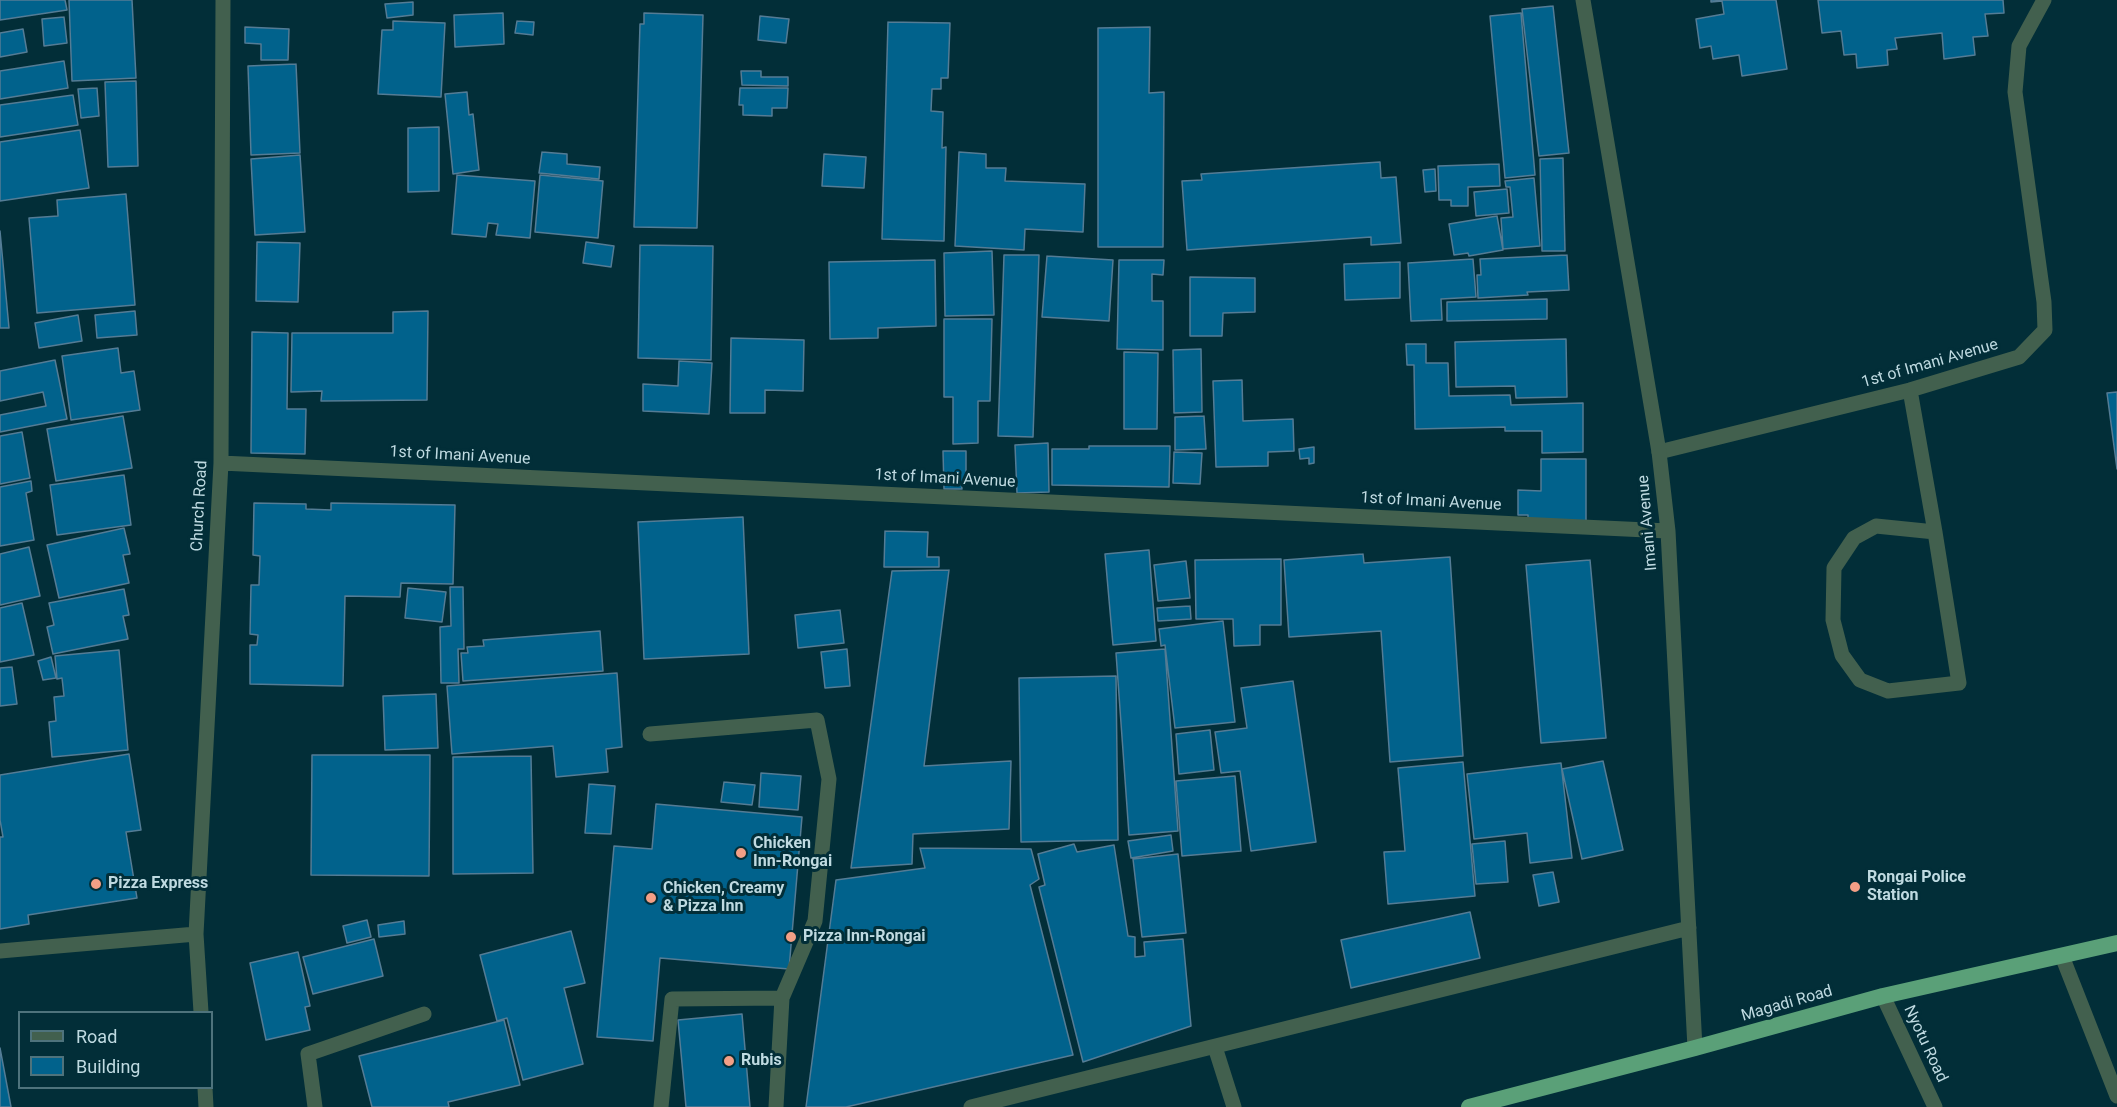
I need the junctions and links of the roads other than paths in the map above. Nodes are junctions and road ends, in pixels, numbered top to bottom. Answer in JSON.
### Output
{"nodes":[{"id":1,"x":223,"y":0,"type":"edge"},
{"id":2,"x":1583,"y":0,"type":"edge"},
{"id":3,"x":2044,"y":0,"type":"edge"},
{"id":4,"x":1910,"y":390,"type":"junction"},
{"id":5,"x":1659,"y":452,"type":"junction"},
{"id":6,"x":221,"y":463,"type":"junction"},
{"id":7,"x":1668,"y":531,"type":"junction"},
{"id":8,"x":1935,"y":532,"type":"junction"},
{"id":9,"x":650,"y":734,"type":"dead end"},
{"id":10,"x":1689,"y":928,"type":"junction"},
{"id":11,"x":196,"y":934,"type":"junction"},
{"id":12,"x":2117,"y":943,"type":"edge"},
{"id":13,"x":0,"y":951,"type":"edge"},
{"id":14,"x":2062,"y":956,"type":"junction"},
{"id":15,"x":1883,"y":996,"type":"junction"},
{"id":16,"x":782,"y":998,"type":"junction"},
{"id":17,"x":201,"y":1011,"type":"edge"},
{"id":18,"x":424,"y":1014,"type":"dead end"},
{"id":19,"x":1215,"y":1047,"type":"junction"},
{"id":20,"x":1695,"y":1048,"type":"junction"},
{"id":21,"x":205,"y":1089,"type":"edge"},
{"id":22,"x":2117,"y":1096,"type":"edge"},
{"id":23,"x":206,"y":1107,"type":"edge"},
{"id":24,"x":315,"y":1107,"type":"edge"},
{"id":25,"x":661,"y":1107,"type":"edge"},
{"id":26,"x":776,"y":1107,"type":"edge"},
{"id":27,"x":972,"y":1107,"type":"edge"},
{"id":28,"x":1234,"y":1107,"type":"edge"},
{"id":29,"x":1469,"y":1107,"type":"edge"},
{"id":30,"x":1935,"y":1107,"type":"edge"}],
"edges":[{"from":1,"to":6,"type":"street","name":"Church Road"},
{"from":2,"to":5,"type":"street","name":"Imani Avenue"},
{"from":3,"to":4,"type":"street","name":"1st of Imani Avenue"},
{"from":4,"to":5,"type":"street","name":"1st of Imani Avenue"},
{"from":4,"to":8,"type":"street"},
{"from":5,"to":7,"type":"street","name":"Imani Avenue"},
{"from":6,"to":7,"type":"street","name":"1st of Imani Avenue"},
{"from":6,"to":11,"type":"street","name":"Church Road"},
{"from":7,"to":10,"type":"street","name":"Imani Avenue"},
{"from":8,"to":8,"type":"street"},
{"from":9,"to":16,"type":"street"},
{"from":10,"to":19,"type":"street"},
{"from":10,"to":20,"type":"street","name":"Imani Avenue"},
{"from":11,"to":13,"type":"street"},
{"from":11,"to":17,"type":"street","name":"Church Road"},
{"from":12,"to":14,"type":"highway","name":"Magadi Road"},
{"from":14,"to":15,"type":"highway","name":"Magadi Road"},
{"from":14,"to":22,"type":"street"},
{"from":15,"to":20,"type":"highway","name":"Magadi Road"},
{"from":15,"to":30,"type":"street","name":"Nyotu Road"},
{"from":16,"to":25,"type":"street"},
{"from":16,"to":26,"type":"street"},
{"from":18,"to":24,"type":"street"},
{"from":19,"to":27,"type":"street"},
{"from":19,"to":28,"type":"street"},
{"from":20,"to":29,"type":"highway","name":"Magadi Road"},
{"from":21,"to":23,"type":"street"}]}
